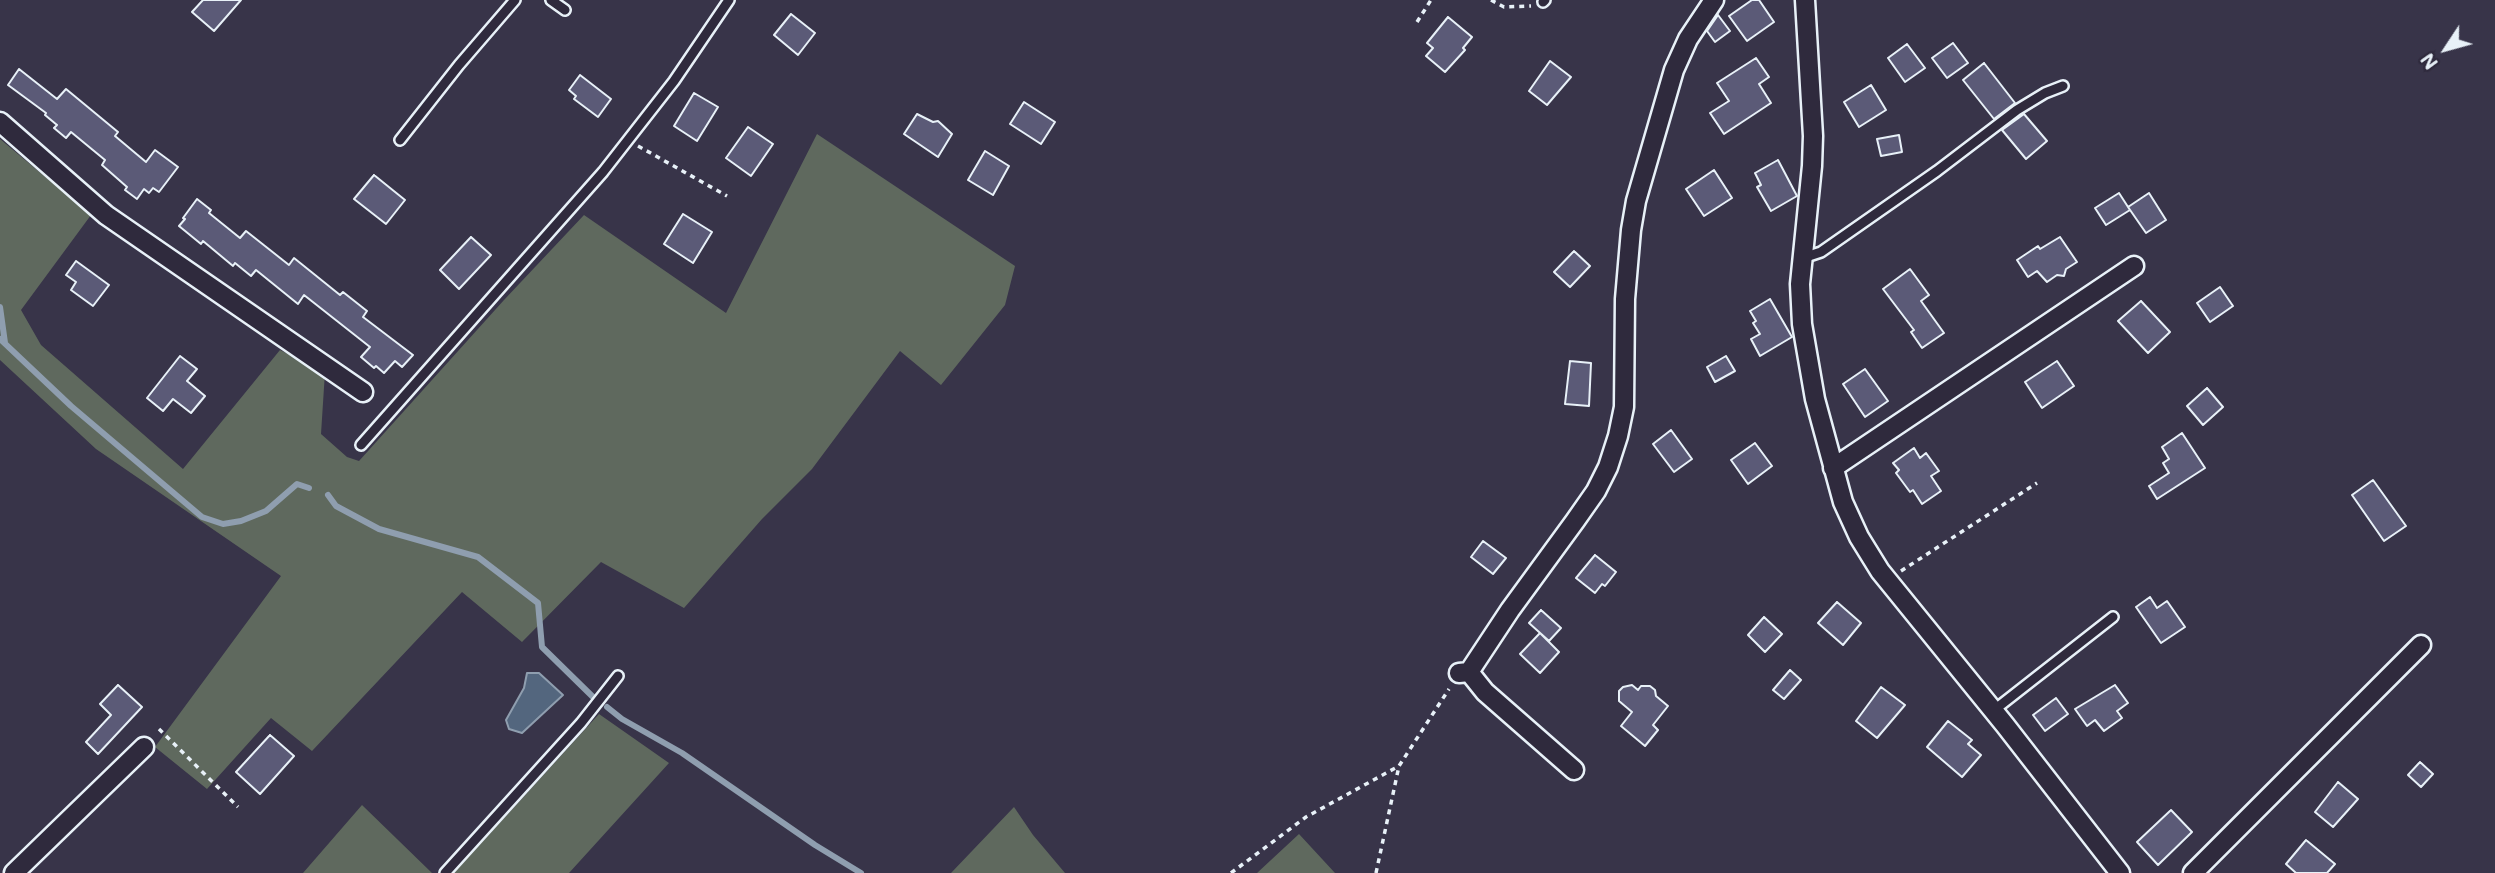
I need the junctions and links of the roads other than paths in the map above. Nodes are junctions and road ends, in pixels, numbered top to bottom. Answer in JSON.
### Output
{"nodes":[{"id":1,"x":515,"y":0,"type":"edge"},
{"id":2,"x":551,"y":0,"type":"edge"},
{"id":3,"x":729,"y":0,"type":"edge"},
{"id":4,"x":1714,"y":0,"type":"edge"},
{"id":5,"x":1805,"y":0,"type":"edge"},
{"id":6,"x":565,"y":9,"type":"dead end"},
{"id":7,"x":2063,"y":86,"type":"dead end"},
{"id":8,"x":0,"y":122,"type":"edge"},
{"id":9,"x":400,"y":140,"type":"dead end"},
{"id":10,"x":1803,"y":258,"type":"junction"},
{"id":11,"x":2134,"y":266,"type":"dead end"},
{"id":12,"x":363,"y":392,"type":"dead end"},
{"id":13,"x":361,"y":445,"type":"dead end"},
{"id":14,"x":1833,"y":468,"type":"junction"},
{"id":15,"x":2113,"y":617,"type":"dead end"},
{"id":16,"x":2421,"y":645,"type":"dead end"},
{"id":17,"x":618,"y":676,"type":"dead end"},
{"id":18,"x":1993,"y":711,"type":"junction"},
{"id":19,"x":144,"y":747,"type":"dead end"},
{"id":20,"x":1574,"y":770,"type":"dead end"},
{"id":21,"x":14,"y":873,"type":"edge"},
{"id":22,"x":444,"y":873,"type":"edge"},
{"id":23,"x":2120,"y":873,"type":"edge"},
{"id":24,"x":2193,"y":873,"type":"edge"}],
"edges":[{"from":1,"to":9,"type":"lane"},
{"from":2,"to":6,"type":"lane"},
{"from":3,"to":13,"type":"lane"},
{"from":4,"to":20,"type":"street"},
{"from":5,"to":10,"type":"street"},
{"from":7,"to":10,"type":"lane"},
{"from":8,"to":12,"type":"street"},
{"from":10,"to":14,"type":"street"},
{"from":11,"to":14,"type":"street"},
{"from":14,"to":18,"type":"street"},
{"from":15,"to":18,"type":"lane"},
{"from":16,"to":24,"type":"street"},
{"from":17,"to":22,"type":"lane"},
{"from":18,"to":23,"type":"street"},
{"from":19,"to":21,"type":"street"}]}
